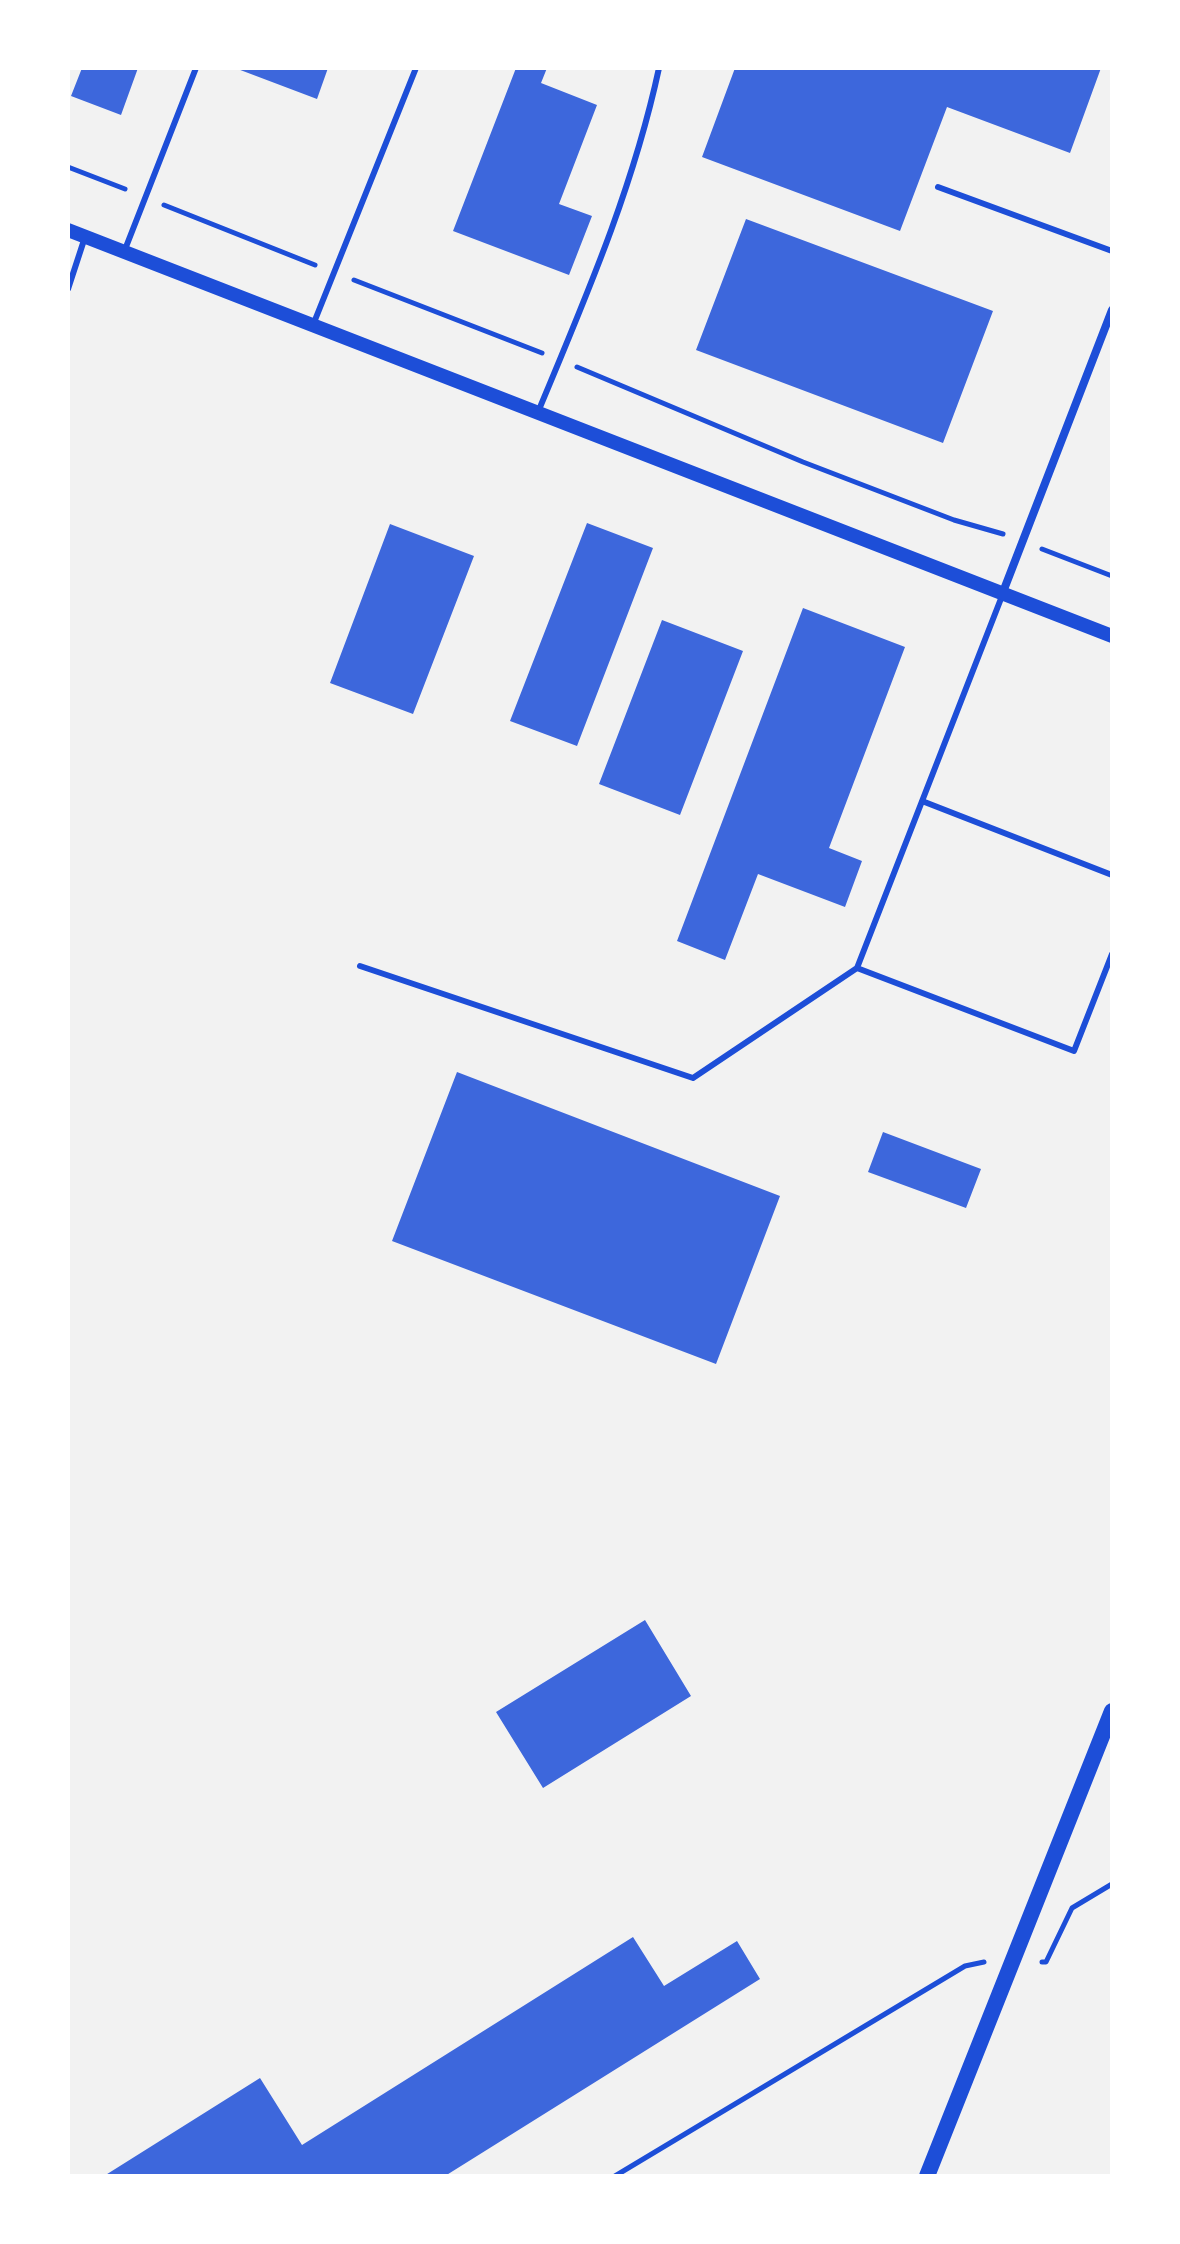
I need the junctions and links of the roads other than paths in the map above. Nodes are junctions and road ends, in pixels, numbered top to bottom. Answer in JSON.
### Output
{"nodes":[{"id":1,"x":196,"y":68,"type":"edge"},
{"id":2,"x":416,"y":68,"type":"edge"},
{"id":3,"x":659,"y":68,"type":"edge"},
{"id":4,"x":938,"y":187,"type":"dead end"},
{"id":5,"x":68,"y":230,"type":"edge"},
{"id":6,"x":85,"y":237,"type":"junction"},
{"id":7,"x":1112,"y":251,"type":"edge"},
{"id":8,"x":124,"y":252,"type":"junction"},
{"id":9,"x":68,"y":289,"type":"edge"},
{"id":10,"x":1112,"y":310,"type":"edge"},
{"id":11,"x":313,"y":325,"type":"junction"},
{"id":12,"x":538,"y":412,"type":"junction"},
{"id":13,"x":1003,"y":592,"type":"junction"},
{"id":14,"x":1112,"y":636,"type":"edge"},
{"id":15,"x":922,"y":801,"type":"junction"},
{"id":16,"x":1112,"y":875,"type":"edge"},
{"id":17,"x":1112,"y":954,"type":"edge"},
{"id":18,"x":360,"y":966,"type":"dead end"},
{"id":19,"x":857,"y":968,"type":"junction"},
{"id":20,"x":1112,"y":1711,"type":"edge"},
{"id":21,"x":927,"y":2176,"type":"edge"}],
"edges":[{"from":1,"to":8,"type":"lane"},
{"from":2,"to":11,"type":"lane"},
{"from":3,"to":12,"type":"lane"},
{"from":4,"to":7,"type":"lane"},
{"from":5,"to":6,"type":"street"},
{"from":6,"to":8,"type":"street"},
{"from":6,"to":9,"type":"lane"},
{"from":8,"to":11,"type":"street"},
{"from":10,"to":13,"type":"street"},
{"from":11,"to":12,"type":"street"},
{"from":12,"to":13,"type":"street"},
{"from":13,"to":14,"type":"street"},
{"from":13,"to":15,"type":"lane"},
{"from":15,"to":16,"type":"lane"},
{"from":15,"to":19,"type":"lane"},
{"from":17,"to":19,"type":"lane"},
{"from":18,"to":19,"type":"lane"},
{"from":20,"to":21,"type":"main road"}]}
